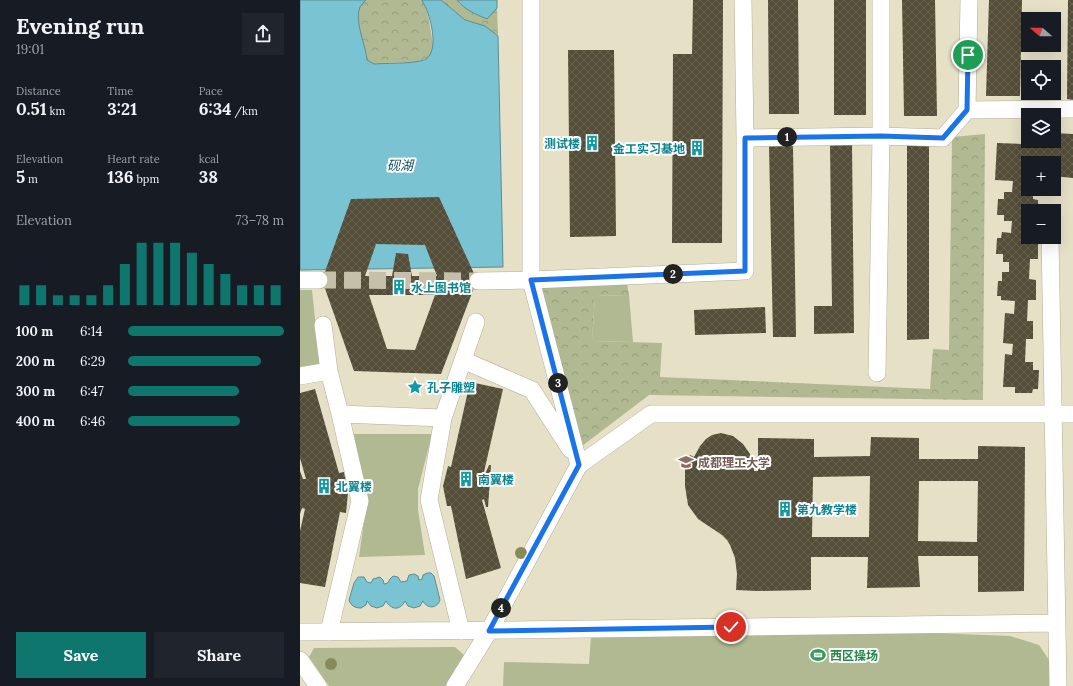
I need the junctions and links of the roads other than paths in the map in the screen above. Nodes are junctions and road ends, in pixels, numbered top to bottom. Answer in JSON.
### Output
{"nodes":[{"id":1,"x":531,"y":0,"type":"edge"},
{"id":2,"x":743,"y":0,"type":"edge"},
{"id":3,"x":881,"y":0,"type":"edge"},
{"id":4,"x":969,"y":0,"type":"edge"},
{"id":5,"x":967,"y":110,"type":"junction"},
{"id":6,"x":1073,"y":110,"type":"edge"},
{"id":7,"x":881,"y":136,"type":"junction"},
{"id":8,"x":745,"y":138,"type":"junction"},
{"id":9,"x":1050,"y":244,"type":"edge"},
{"id":10,"x":300,"y":280,"type":"edge"},
{"id":11,"x":319,"y":280,"type":"tunnel mouth"},
{"id":12,"x":531,"y":280,"type":"junction"},
{"id":13,"x":478,"y":281,"type":"tunnel mouth"},
{"id":14,"x":476,"y":322,"type":"dead end"},
{"id":15,"x":323,"y":324,"type":"dead end"},
{"id":16,"x":463,"y":360,"type":"junction"},
{"id":17,"x":329,"y":371,"type":"junction"},
{"id":18,"x":877,"y":373,"type":"dead end"},
{"id":19,"x":300,"y":376,"type":"edge"},
{"id":20,"x":340,"y":414,"type":"junction"},
{"id":21,"x":1054,"y":414,"type":"junction"},
{"id":22,"x":1073,"y":414,"type":"edge"},
{"id":23,"x":443,"y":418,"type":"junction"},
{"id":24,"x":579,"y":465,"type":"junction"},
{"id":25,"x":1057,"y":623,"type":"junction"},
{"id":26,"x":461,"y":631,"type":"junction"},
{"id":27,"x":489,"y":631,"type":"junction"},
{"id":28,"x":300,"y":632,"type":"edge"},
{"id":29,"x":329,"y":632,"type":"junction"},
{"id":30,"x":300,"y":660,"type":"edge"},
{"id":31,"x":318,"y":686,"type":"edge"},
{"id":32,"x":455,"y":686,"type":"edge"},
{"id":33,"x":1058,"y":686,"type":"edge"}],
"edges":[{"from":1,"to":12,"type":"street"},
{"from":2,"to":8,"type":"street"},
{"from":3,"to":7,"type":"street"},
{"from":4,"to":5,"type":"street"},
{"from":5,"to":6,"type":"street"},
{"from":5,"to":7,"type":"street"},
{"from":7,"to":8,"type":"street"},
{"from":7,"to":18,"type":"street"},
{"from":8,"to":12,"type":"street"},
{"from":9,"to":21,"type":"street"},
{"from":10,"to":11,"type":"street"},
{"from":12,"to":13,"type":"street"},
{"from":12,"to":24,"type":"street"},
{"from":14,"to":16,"type":"street"},
{"from":15,"to":17,"type":"street"},
{"from":16,"to":23,"type":"street"},
{"from":16,"to":24,"type":"street"},
{"from":17,"to":19,"type":"street"},
{"from":17,"to":20,"type":"street"},
{"from":20,"to":23,"type":"street"},
{"from":20,"to":29,"type":"street"},
{"from":21,"to":22,"type":"street"},
{"from":21,"to":24,"type":"street"},
{"from":21,"to":25,"type":"street"},
{"from":23,"to":26,"type":"street"},
{"from":24,"to":27,"type":"street"},
{"from":25,"to":27,"type":"street"},
{"from":25,"to":33,"type":"street"},
{"from":26,"to":27,"type":"street"},
{"from":26,"to":29,"type":"street"},
{"from":27,"to":32,"type":"street"},
{"from":28,"to":29,"type":"street"},
{"from":30,"to":31,"type":"street"}]}
